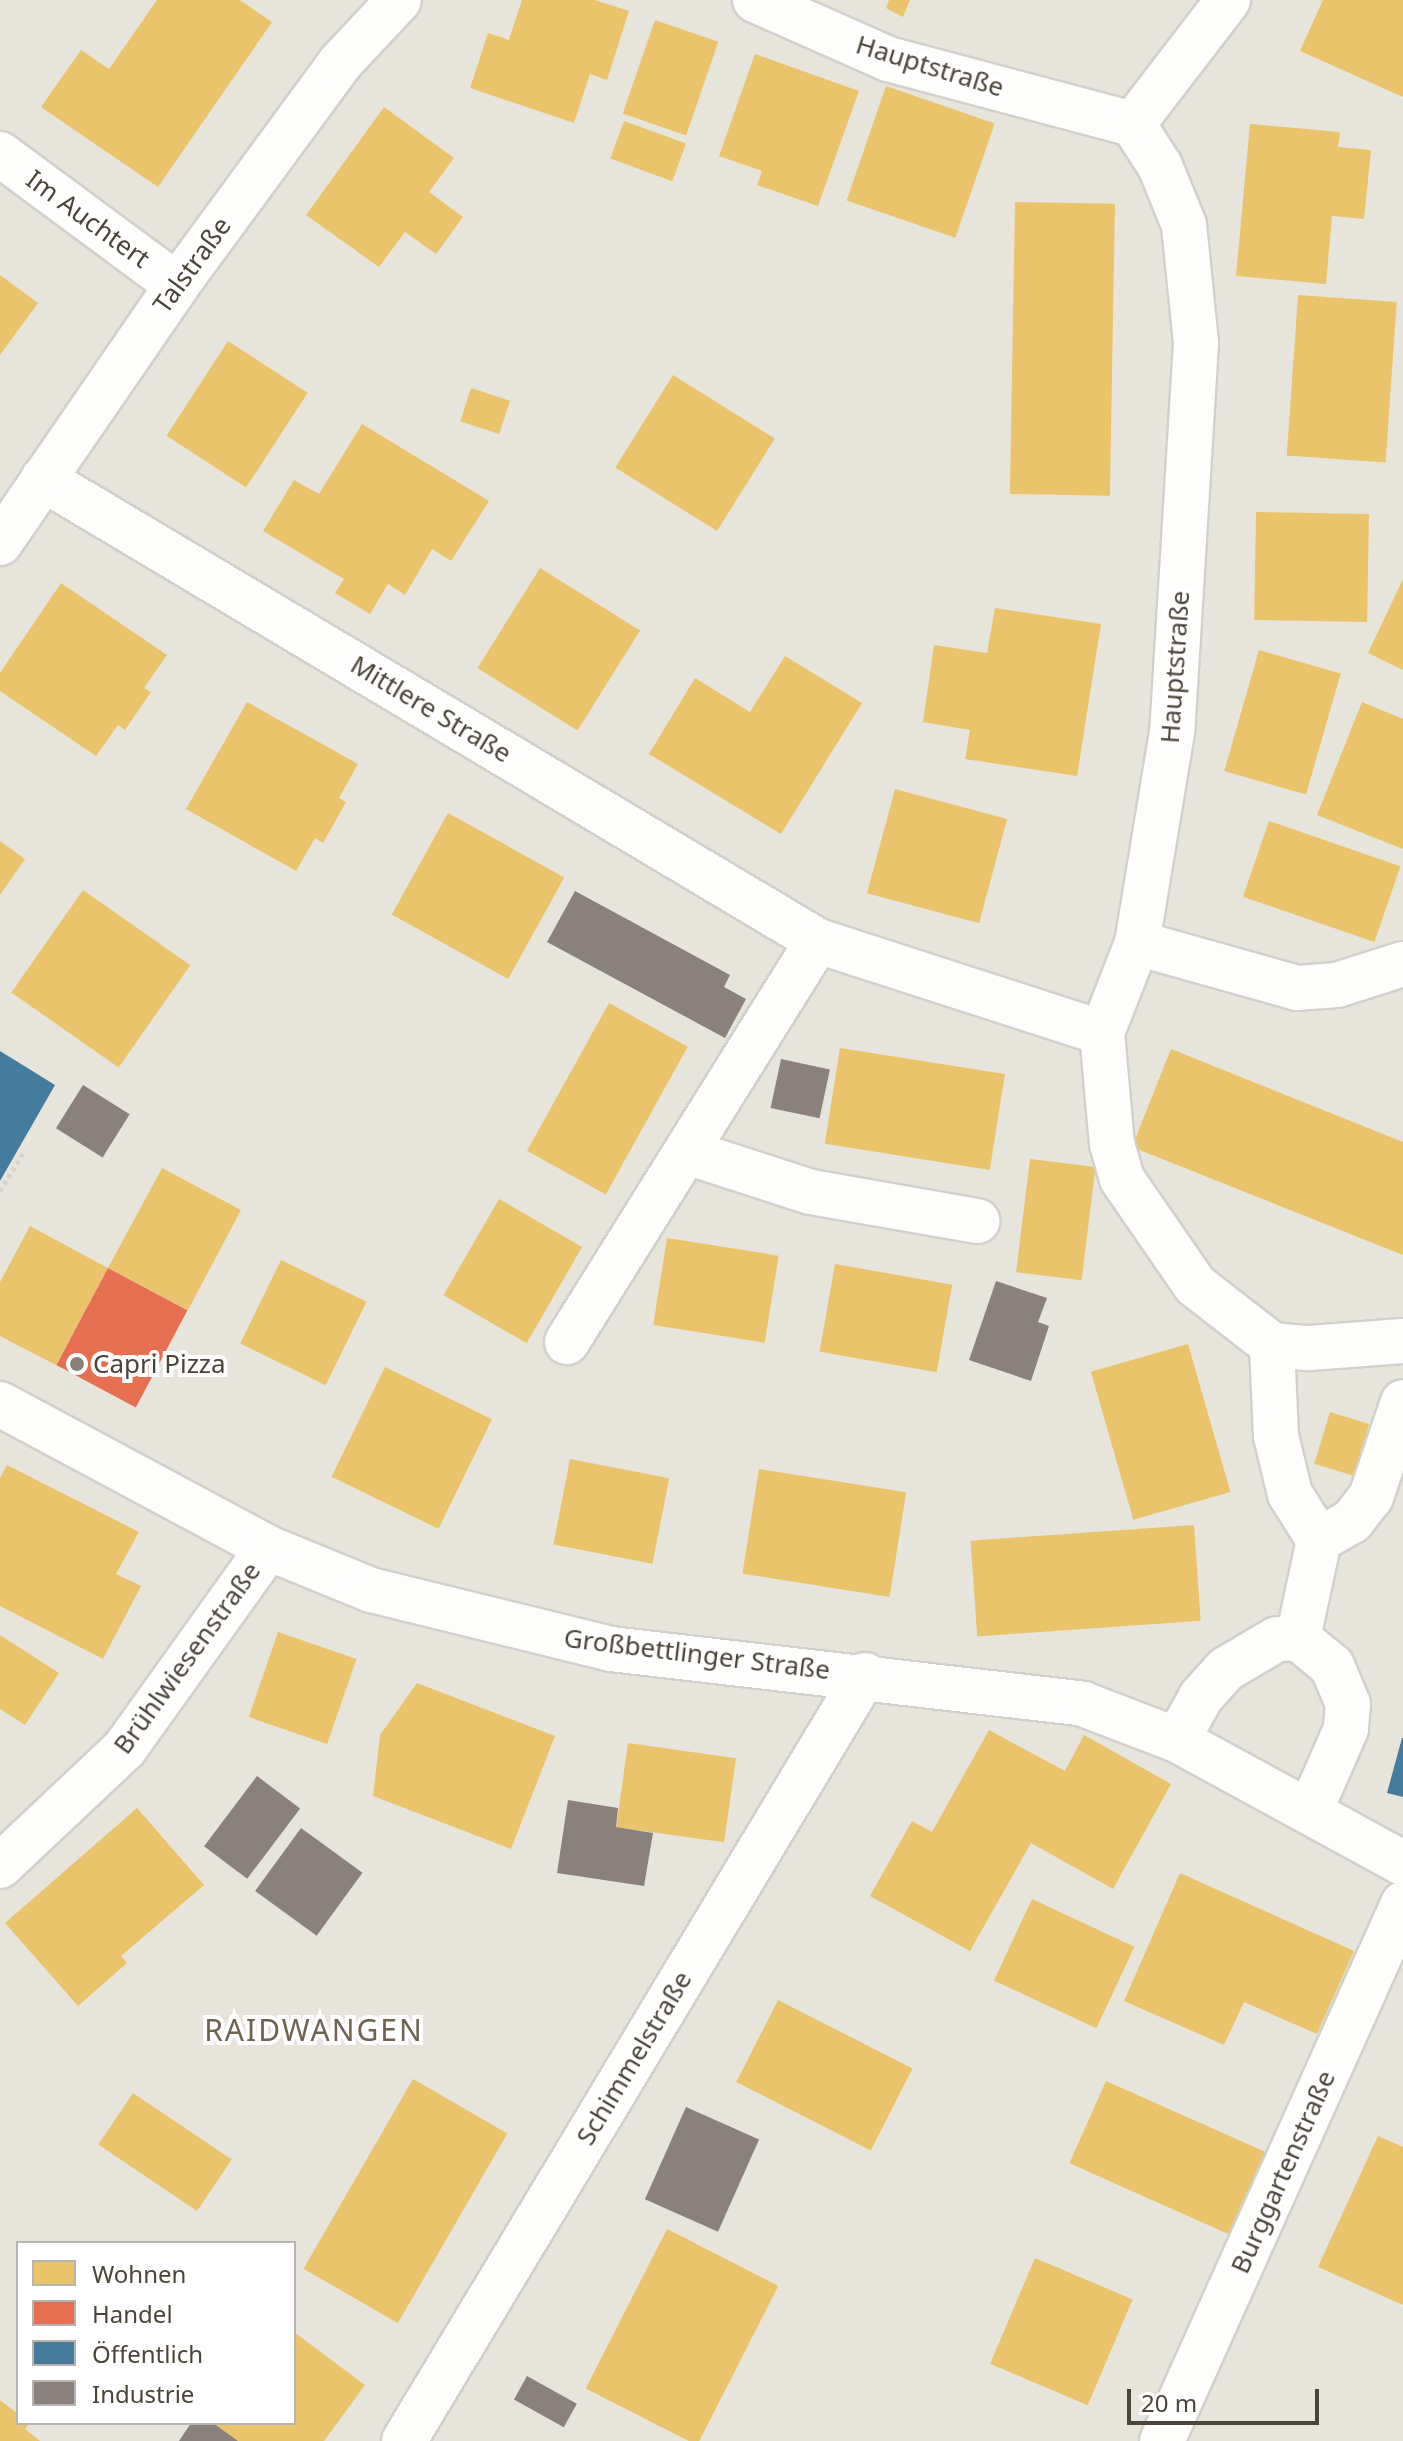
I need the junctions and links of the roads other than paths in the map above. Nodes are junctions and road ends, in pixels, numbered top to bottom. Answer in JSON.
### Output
{"nodes":[{"id":1,"x":399,"y":0,"type":"edge"},
{"id":2,"x":755,"y":0,"type":"edge"},
{"id":3,"x":1228,"y":0,"type":"edge"},
{"id":4,"x":1133,"y":124,"type":"junction"},
{"id":5,"x":0,"y":154,"type":"edge"},
{"id":6,"x":177,"y":285,"type":"junction"},
{"id":7,"x":43,"y":479,"type":"junction"},
{"id":8,"x":0,"y":543,"type":"edge"},
{"id":9,"x":818,"y":941,"type":"junction"},
{"id":10,"x":1137,"y":943,"type":"junction"},
{"id":11,"x":1403,"y":964,"type":"edge"},
{"id":12,"x":1102,"y":1033,"type":"junction"},
{"id":13,"x":687,"y":1152,"type":"junction"},
{"id":14,"x":977,"y":1221,"type":"dead end"},
{"id":15,"x":1403,"y":1341,"type":"edge"},
{"id":16,"x":567,"y":1342,"type":"dead end"},
{"id":17,"x":1272,"y":1345,"type":"junction"},
{"id":18,"x":1403,"y":1402,"type":"edge"},
{"id":19,"x":0,"y":1404,"type":"edge"},
{"id":20,"x":1319,"y":1540,"type":"junction"},
{"id":21,"x":268,"y":1548,"type":"junction"},
{"id":22,"x":1298,"y":1638,"type":"junction"},
{"id":23,"x":865,"y":1675,"type":"junction"},
{"id":24,"x":1177,"y":1740,"type":"junction"},
{"id":25,"x":1310,"y":1811,"type":"junction"},
{"id":26,"x":1403,"y":1863,"type":"edge"},
{"id":27,"x":0,"y":1866,"type":"edge"},
{"id":28,"x":1403,"y":1904,"type":"edge"},
{"id":29,"x":404,"y":2441,"type":"edge"},
{"id":30,"x":1162,"y":2441,"type":"edge"}],
"edges":[{"from":1,"to":6,"type":"street","name":"Talstraße"},
{"from":2,"to":4,"type":"street","name":"Hauptstraße"},
{"from":3,"to":4,"type":"street"},
{"from":4,"to":10,"type":"street","name":"Hauptstraße"},
{"from":5,"to":6,"type":"street","name":"Im Auchtert"},
{"from":6,"to":7,"type":"street","name":"Talstraße"},
{"from":7,"to":8,"type":"street","name":"Talstraße"},
{"from":7,"to":9,"type":"street","name":"Mittlere Straße"},
{"from":9,"to":12,"type":"street","name":"Mittlere Straße"},
{"from":9,"to":13,"type":"street"},
{"from":10,"to":11,"type":"street"},
{"from":10,"to":12,"type":"street","name":"Hauptstraße"},
{"from":12,"to":17,"type":"street","name":"Hauptstraße"},
{"from":13,"to":14,"type":"street"},
{"from":13,"to":16,"type":"street"},
{"from":15,"to":17,"type":"street"},
{"from":17,"to":20,"type":"street"},
{"from":18,"to":20,"type":"street"},
{"from":19,"to":21,"type":"street","name":"Großbettlinger Straße"},
{"from":20,"to":22,"type":"street"},
{"from":21,"to":23,"type":"street","name":"Großbettlinger Straße"},
{"from":21,"to":27,"type":"street","name":"Brühlwiesenstraße"},
{"from":22,"to":24,"type":"street"},
{"from":22,"to":25,"type":"street"},
{"from":23,"to":24,"type":"street","name":"Großbettlinger Straße"},
{"from":23,"to":29,"type":"street","name":"Schimmelstraße"},
{"from":24,"to":25,"type":"street","name":"Großbettlinger Straße"},
{"from":25,"to":26,"type":"street","name":"Großbettlinger Straße"},
{"from":28,"to":30,"type":"street","name":"Burggartenstraße"}]}
